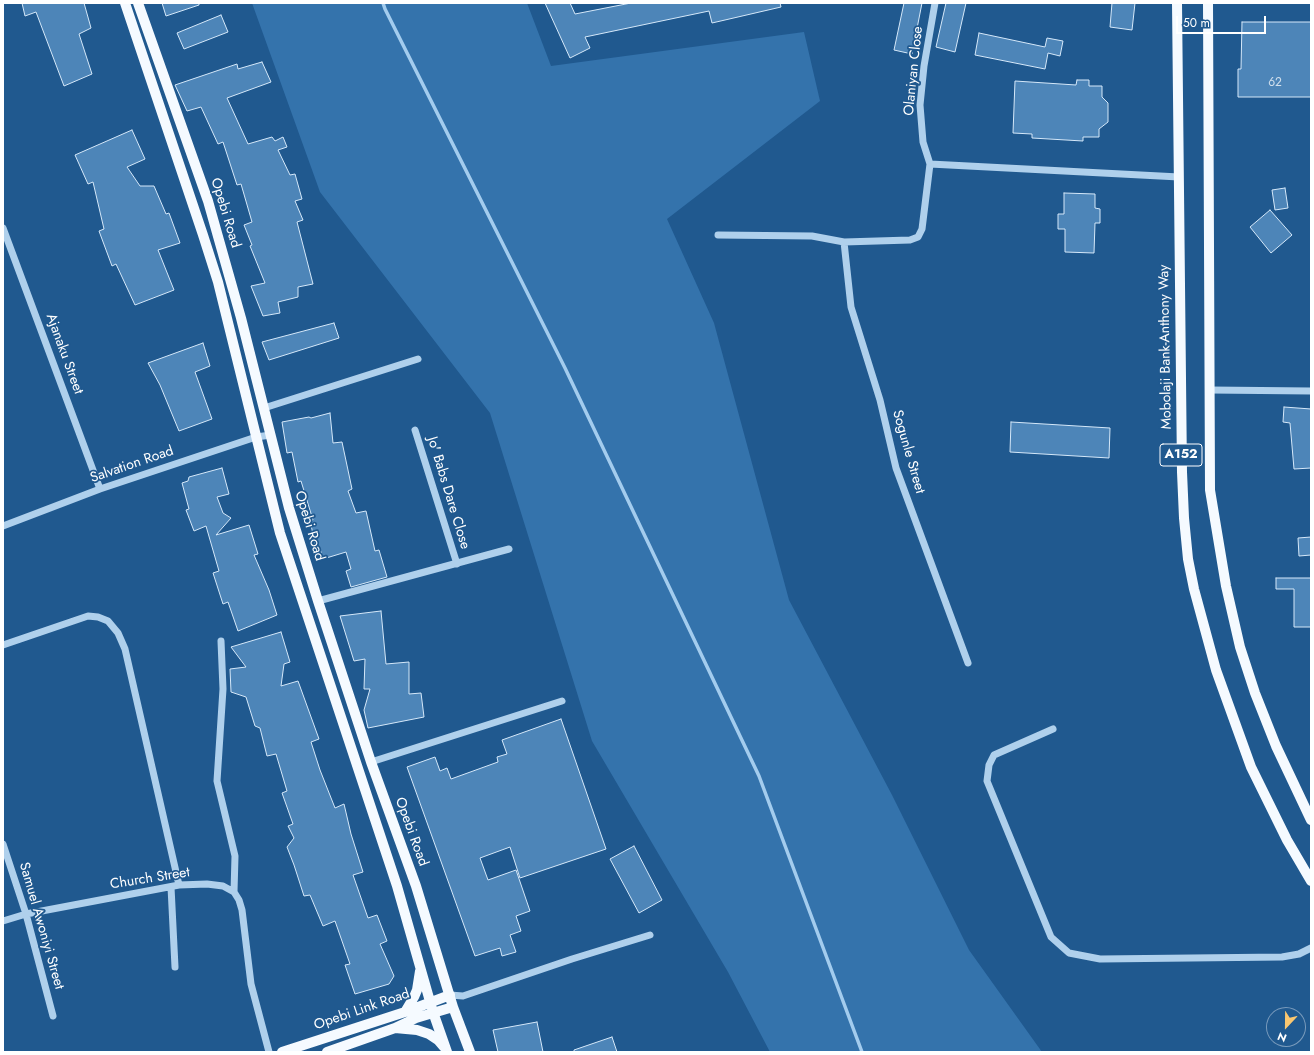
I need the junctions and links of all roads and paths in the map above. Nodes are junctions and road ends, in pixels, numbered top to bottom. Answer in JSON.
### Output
{"nodes":[{"id":1,"x":125,"y":3,"type":"edge"},
{"id":2,"x":138,"y":3,"type":"edge"},
{"id":3,"x":935,"y":3,"type":"edge"},
{"id":4,"x":1177,"y":3,"type":"edge"},
{"id":5,"x":1208,"y":3,"type":"edge"},
{"id":6,"x":930,"y":164,"type":"junction"},
{"id":7,"x":1179,"y":177,"type":"junction"},
{"id":8,"x":3,"y":228,"type":"edge"},
{"id":9,"x":718,"y":235,"type":"dead end"},
{"id":10,"x":844,"y":242,"type":"junction"},
{"id":11,"x":418,"y":359,"type":"dead end"},
{"id":12,"x":1210,"y":390,"type":"junction"},
{"id":13,"x":1311,"y":391,"type":"edge"},
{"id":14,"x":264,"y":408,"type":"junction"},
{"id":15,"x":415,"y":430,"type":"dead end"},
{"id":16,"x":271,"y":435,"type":"junction"},
{"id":17,"x":256,"y":438,"type":"junction"},
{"id":18,"x":100,"y":489,"type":"junction"},
{"id":19,"x":3,"y":526,"type":"edge"},
{"id":20,"x":508,"y":549,"type":"dead end"},
{"id":21,"x":457,"y":564,"type":"junction"},
{"id":22,"x":318,"y":601,"type":"junction"},
{"id":23,"x":221,"y":641,"type":"dead end"},
{"id":24,"x":3,"y":645,"type":"edge"},
{"id":25,"x":968,"y":662,"type":"dead end"},
{"id":26,"x":562,"y":701,"type":"dead end"},
{"id":27,"x":1053,"y":729,"type":"dead end"},
{"id":28,"x":371,"y":762,"type":"junction"},
{"id":29,"x":1311,"y":820,"type":"edge"},
{"id":30,"x":3,"y":844,"type":"edge"},
{"id":31,"x":1311,"y":881,"type":"edge"},
{"id":32,"x":179,"y":885,"type":"junction"},
{"id":33,"x":172,"y":887,"type":"junction"},
{"id":34,"x":234,"y":892,"type":"junction"},
{"id":35,"x":26,"y":914,"type":"junction"},
{"id":36,"x":3,"y":921,"type":"edge"},
{"id":37,"x":650,"y":935,"type":"dead end"},
{"id":38,"x":1311,"y":948,"type":"edge"},
{"id":39,"x":420,"y":965,"type":"junction"},
{"id":40,"x":175,"y":967,"type":"dead end"},
{"id":41,"x":450,"y":995,"type":"junction"},
{"id":42,"x":463,"y":996,"type":"junction"},
{"id":43,"x":430,"y":1001,"type":"junction"},
{"id":44,"x":453,"y":1006,"type":"junction"},
{"id":45,"x":404,"y":1012,"type":"junction"},
{"id":46,"x":433,"y":1012,"type":"junction"},
{"id":47,"x":53,"y":1016,"type":"dead end"},
{"id":48,"x":395,"y":1028,"type":"junction"},
{"id":49,"x":447,"y":1051,"type":"edge"},
{"id":50,"x":269,"y":1052,"type":"edge"},
{"id":51,"x":282,"y":1052,"type":"edge"},
{"id":52,"x":327,"y":1052,"type":"edge"},
{"id":53,"x":470,"y":1052,"type":"edge"}],
"edges":[{"from":1,"to":17,"type":"main road","name":"Opebi Road"},
{"from":2,"to":14,"type":"main road","name":"Opebi Road"},
{"from":3,"to":6,"type":"street","name":"Olaniyan Close"},
{"from":4,"to":7,"type":"main road","name":"Mobolaji Bank-Anthony Way","number":"A152"},
{"from":5,"to":12,"type":"main road","number":"A152"},
{"from":6,"to":7,"type":"street"},
{"from":6,"to":10,"type":"street"},
{"from":7,"to":31,"type":"main road","name":"Mobolaji Bank-Anthony Way","number":"A152"},
{"from":8,"to":18,"type":"street","name":"Ajanaku Street"},
{"from":9,"to":10,"type":"street"},
{"from":10,"to":25,"type":"street","name":"Sogunle Street"},
{"from":11,"to":14,"type":"street"},
{"from":12,"to":13,"type":"street"},
{"from":12,"to":29,"type":"main road","number":"A152"},
{"from":14,"to":16,"type":"main road","name":"Opebi Road"},
{"from":15,"to":21,"type":"street","name":"Jo' Babs Dare Close"},
{"from":16,"to":17,"type":"street","name":"Salvation Road"},
{"from":16,"to":22,"type":"main road","name":"Opebi Road"},
{"from":17,"to":18,"type":"street","name":"Salvation Road"},
{"from":17,"to":39,"type":"main road","name":"Opebi Road"},
{"from":18,"to":19,"type":"street","name":"Salvation Road"},
{"from":20,"to":21,"type":"street"},
{"from":21,"to":22,"type":"street"},
{"from":22,"to":28,"type":"main road","name":"Opebi Road"},
{"from":23,"to":34,"type":"street"},
{"from":24,"to":32,"type":"street"},
{"from":26,"to":28,"type":"street"},
{"from":27,"to":38,"type":"street"},
{"from":28,"to":41,"type":"main road","name":"Opebi Road"},
{"from":30,"to":35,"type":"street","name":"Samuel Awoniyi Street"},
{"from":32,"to":33,"type":"street","name":"Church Street"},
{"from":32,"to":34,"type":"street","name":"Church Street"},
{"from":33,"to":35,"type":"street","name":"Church Street"},
{"from":33,"to":40,"type":"street"},
{"from":34,"to":50,"type":"street"},
{"from":35,"to":36,"type":"street","name":"Church Street"},
{"from":35,"to":47,"type":"street","name":"Samuel Awoniyi Street"},
{"from":37,"to":42,"type":"street"},
{"from":39,"to":43,"type":"main road","name":"Opebi Road"},
{"from":39,"to":45,"type":"main road"},
{"from":41,"to":42,"type":"street"},
{"from":41,"to":43,"type":"main road","name":"Opebi Link Road"},
{"from":41,"to":44,"type":"main road","name":"Opebi Road"},
{"from":42,"to":44,"type":"street"},
{"from":43,"to":45,"type":"main road","name":"Opebi Link Road"},
{"from":43,"to":46,"type":"main road","name":"Opebi Road"},
{"from":44,"to":46,"type":"main road","name":"Opebi Link Road"},
{"from":44,"to":53,"type":"main road","name":"Opebi Road"},
{"from":45,"to":51,"type":"main road","name":"Opebi Link Road"},
{"from":46,"to":48,"type":"main road","name":"Opebi Link Road"},
{"from":46,"to":49,"type":"main road","name":"Opebi Road"},
{"from":48,"to":49,"type":"main road"},
{"from":48,"to":52,"type":"main road","name":"Opebi Link Road"}]}
